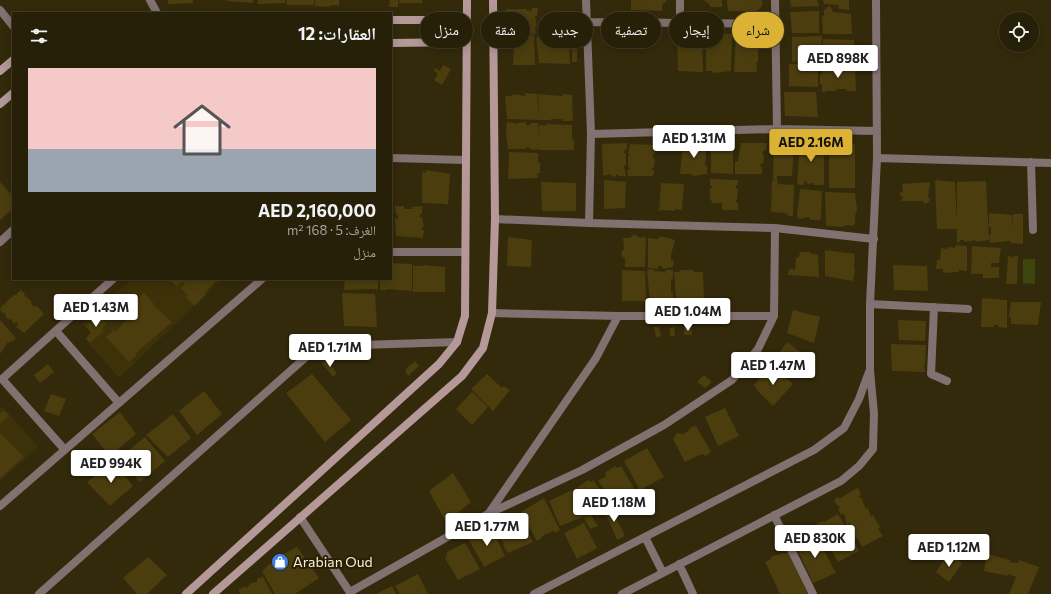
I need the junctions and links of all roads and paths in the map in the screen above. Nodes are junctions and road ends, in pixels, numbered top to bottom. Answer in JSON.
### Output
{"nodes":[{"id":1,"x":150,"y":0,"type":"edge"},
{"id":2,"x":467,"y":0,"type":"edge"},
{"id":3,"x":493,"y":0,"type":"edge"},
{"id":4,"x":586,"y":0,"type":"edge"},
{"id":5,"x":680,"y":0,"type":"edge"},
{"id":6,"x":775,"y":0,"type":"edge"},
{"id":7,"x":876,"y":0,"type":"edge"},
{"id":8,"x":0,"y":10,"type":"edge"},
{"id":9,"x":156,"y":12,"type":"edge"},
{"id":10,"x":466,"y":12,"type":"edge"},
{"id":11,"x":586,"y":12,"type":"edge"},
{"id":12,"x":680,"y":12,"type":"edge"},
{"id":13,"x":776,"y":12,"type":"edge"},
{"id":14,"x":392,"y":20,"type":"edge"},
{"id":15,"x":420,"y":20,"type":"edge"},
{"id":16,"x":593,"y":22,"type":"edge"},
{"id":17,"x":669,"y":23,"type":"edge"},
{"id":18,"x":12,"y":25,"type":"edge"},
{"id":19,"x":392,"y":43,"type":"edge"},
{"id":20,"x":420,"y":43,"type":"edge"},
{"id":21,"x":466,"y":48,"type":"edge"},
{"id":22,"x":587,"y":48,"type":"edge"},
{"id":23,"x":776,"y":48,"type":"edge"},
{"id":24,"x":12,"y":61,"type":"edge"},
{"id":25,"x":0,"y":71,"type":"edge"},
{"id":26,"x":12,"y":94,"type":"edge"},
{"id":27,"x":0,"y":104,"type":"edge"},
{"id":28,"x":776,"y":128,"type":"junction"},
{"id":29,"x":877,"y":130,"type":"junction"},
{"id":30,"x":590,"y":134,"type":"junction"},
{"id":31,"x":392,"y":158,"type":"edge"},
{"id":32,"x":877,"y":158,"type":"junction"},
{"id":33,"x":466,"y":160,"type":"junction"},
{"id":34,"x":1031,"y":162,"type":"junction"},
{"id":35,"x":1051,"y":162,"type":"edge"},
{"id":36,"x":495,"y":220,"type":"junction"},
{"id":37,"x":590,"y":223,"type":"junction"},
{"id":38,"x":775,"y":228,"type":"junction"},
{"id":39,"x":1033,"y":230,"type":"dead end"},
{"id":40,"x":12,"y":231,"type":"edge"},
{"id":41,"x":874,"y":239,"type":"junction"},
{"id":42,"x":0,"y":242,"type":"edge"},
{"id":43,"x":392,"y":252,"type":"edge"},
{"id":44,"x":465,"y":252,"type":"junction"},
{"id":45,"x":112,"y":280,"type":"edge"},
{"id":46,"x":261,"y":280,"type":"edge"},
{"id":47,"x":870,"y":304,"type":"junction"},
{"id":48,"x":934,"y":308,"type":"junction"},
{"id":49,"x":968,"y":309,"type":"dead end"},
{"id":50,"x":492,"y":313,"type":"junction"},
{"id":51,"x":618,"y":316,"type":"junction"},
{"id":52,"x":774,"y":316,"type":"junction"},
{"id":53,"x":56,"y":331,"type":"junction"},
{"id":54,"x":457,"y":342,"type":"junction"},
{"id":55,"x":870,"y":370,"type":"junction"},
{"id":56,"x":1,"y":380,"type":"edge"},
{"id":57,"x":947,"y":382,"type":"dead end"},
{"id":58,"x":119,"y":403,"type":"junction"},
{"id":59,"x":65,"y":450,"type":"junction"},
{"id":60,"x":0,"y":506,"type":"edge"},
{"id":61,"x":488,"y":514,"type":"junction"},
{"id":62,"x":774,"y":515,"type":"junction"},
{"id":63,"x":300,"y":517,"type":"junction"},
{"id":64,"x":645,"y":537,"type":"junction"},
{"id":65,"x":679,"y":564,"type":"junction"},
{"id":66,"x":663,"y":573,"type":"junction"},
{"id":67,"x":351,"y":593,"type":"edge"},
{"id":68,"x":39,"y":594,"type":"edge"},
{"id":69,"x":186,"y":594,"type":"edge"},
{"id":70,"x":213,"y":594,"type":"edge"},
{"id":71,"x":534,"y":594,"type":"edge"},
{"id":72,"x":622,"y":594,"type":"edge"},
{"id":73,"x":693,"y":594,"type":"edge"},
{"id":74,"x":813,"y":594,"type":"edge"}],
"edges":[{"from":1,"to":9,"type":"street"},
{"from":2,"to":10,"type":"street"},
{"from":3,"to":36,"type":"street"},
{"from":4,"to":11,"type":"street"},
{"from":5,"to":12,"type":"street"},
{"from":6,"to":13,"type":"street"},
{"from":7,"to":29,"type":"street"},
{"from":8,"to":18,"type":"street"},
{"from":14,"to":15,"type":"street"},
{"from":16,"to":17,"type":"street"},
{"from":19,"to":20,"type":"street"},
{"from":21,"to":33,"type":"street"},
{"from":22,"to":30,"type":"street"},
{"from":23,"to":28,"type":"street"},
{"from":24,"to":25,"type":"street"},
{"from":26,"to":27,"type":"street"},
{"from":28,"to":29,"type":"street"},
{"from":28,"to":30,"type":"street"},
{"from":29,"to":32,"type":"street"},
{"from":30,"to":37,"type":"street"},
{"from":31,"to":33,"type":"street"},
{"from":32,"to":34,"type":"street"},
{"from":32,"to":41,"type":"street"},
{"from":33,"to":44,"type":"street"},
{"from":34,"to":35,"type":"street"},
{"from":34,"to":39,"type":"street"},
{"from":36,"to":37,"type":"street"},
{"from":36,"to":50,"type":"street"},
{"from":37,"to":38,"type":"street"},
{"from":38,"to":41,"type":"street"},
{"from":38,"to":52,"type":"street"},
{"from":40,"to":42,"type":"street"},
{"from":41,"to":47,"type":"street"},
{"from":43,"to":44,"type":"street"},
{"from":44,"to":54,"type":"street"},
{"from":45,"to":53,"type":"street"},
{"from":46,"to":58,"type":"street"},
{"from":47,"to":48,"type":"street"},
{"from":47,"to":55,"type":"street"},
{"from":48,"to":49,"type":"street"},
{"from":48,"to":57,"type":"street"},
{"from":50,"to":51,"type":"street"},
{"from":50,"to":63,"type":"street"},
{"from":51,"to":52,"type":"street"},
{"from":51,"to":61,"type":"street"},
{"from":52,"to":61,"type":"street"},
{"from":53,"to":56,"type":"street"},
{"from":53,"to":58,"type":"street"},
{"from":54,"to":68,"type":"street"},
{"from":54,"to":69,"type":"street"},
{"from":55,"to":62,"type":"street"},
{"from":55,"to":64,"type":"street"},
{"from":56,"to":59,"type":"street"},
{"from":58,"to":59,"type":"street"},
{"from":59,"to":60,"type":"street"},
{"from":61,"to":67,"type":"street"},
{"from":62,"to":65,"type":"street"},
{"from":62,"to":74,"type":"street"},
{"from":63,"to":67,"type":"street"},
{"from":63,"to":70,"type":"street"},
{"from":64,"to":66,"type":"street"},
{"from":64,"to":71,"type":"street"},
{"from":65,"to":66,"type":"street"},
{"from":65,"to":73,"type":"street"},
{"from":66,"to":72,"type":"street"}]}
